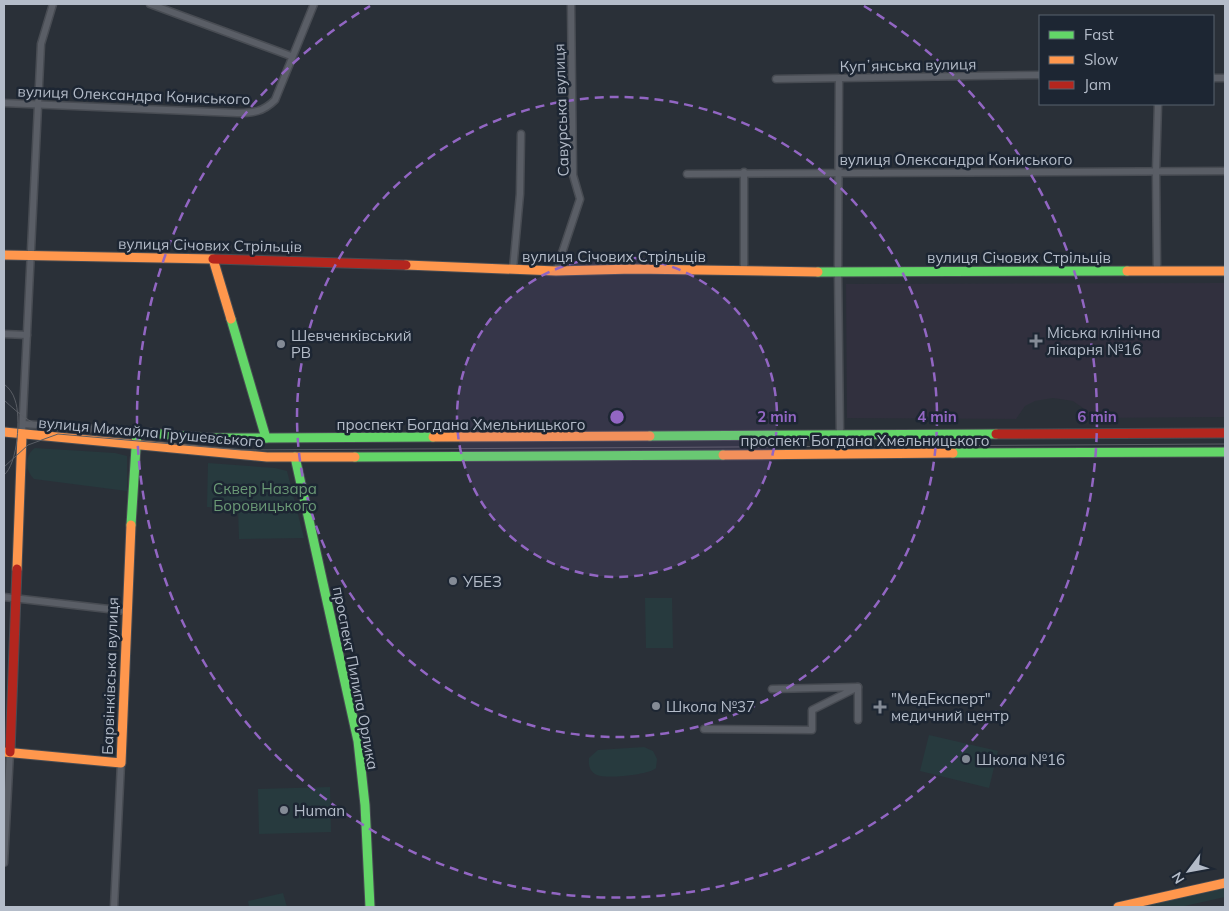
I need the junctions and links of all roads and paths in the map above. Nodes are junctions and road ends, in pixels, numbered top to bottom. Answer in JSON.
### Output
{"nodes":[{"id":1,"x":53,"y":4,"type":"edge"},
{"id":2,"x":150,"y":4,"type":"edge"},
{"id":3,"x":314,"y":4,"type":"edge"},
{"id":4,"x":571,"y":4,"type":"edge"},
{"id":5,"x":291,"y":56,"type":"junction"},
{"id":6,"x":1039,"y":75,"type":"edge"},
{"id":7,"x":776,"y":79,"type":"dead end"},
{"id":8,"x":840,"y":79,"type":"junction"},
{"id":9,"x":4,"y":103,"type":"edge"},
{"id":10,"x":38,"y":104,"type":"junction"},
{"id":11,"x":1158,"y":105,"type":"edge"},
{"id":12,"x":521,"y":134,"type":"dead end"},
{"id":13,"x":1156,"y":171,"type":"junction"},
{"id":14,"x":1225,"y":171,"type":"edge"},
{"id":15,"x":744,"y":172,"type":"junction"},
{"id":16,"x":840,"y":172,"type":"junction"},
{"id":17,"x":686,"y":174,"type":"dead end"},
{"id":18,"x":4,"y":255,"type":"edge"},
{"id":19,"x":31,"y":255,"type":"junction"},
{"id":20,"x":213,"y":259,"type":"junction"},
{"id":21,"x":513,"y":269,"type":"junction"},
{"id":22,"x":744,"y":270,"type":"junction"},
{"id":23,"x":1157,"y":270,"type":"junction"},
{"id":24,"x":1225,"y":271,"type":"edge"},
{"id":25,"x":556,"y":272,"type":"junction"},
{"id":26,"x":838,"y":272,"type":"junction"},
{"id":27,"x":4,"y":334,"type":"edge"},
{"id":28,"x":27,"y":335,"type":"junction"},
{"id":29,"x":23,"y":424,"type":"junction"},
{"id":30,"x":4,"y":432,"type":"edge"},
{"id":31,"x":137,"y":432,"type":"junction"},
{"id":32,"x":1225,"y":433,"type":"edge"},
{"id":33,"x":22,"y":434,"type":"junction"},
{"id":34,"x":840,"y":435,"type":"junction"},
{"id":35,"x":605,"y":437,"type":"junction"},
{"id":36,"x":266,"y":438,"type":"junction"},
{"id":37,"x":292,"y":438,"type":"junction"},
{"id":38,"x":136,"y":446,"type":"junction"},
{"id":39,"x":1225,"y":452,"type":"edge"},
{"id":40,"x":841,"y":454,"type":"junction"},
{"id":41,"x":606,"y":456,"type":"junction"},
{"id":42,"x":295,"y":457,"type":"junction"},
{"id":43,"x":4,"y":597,"type":"edge"},
{"id":44,"x":17,"y":598,"type":"junction"},
{"id":45,"x":126,"y":611,"type":"junction"},
{"id":46,"x":858,"y":687,"type":"junction"},
{"id":47,"x":772,"y":689,"type":"dead end"},
{"id":48,"x":858,"y":720,"type":"dead end"},
{"id":49,"x":704,"y":729,"type":"dead end"},
{"id":50,"x":7,"y":752,"type":"edge"},
{"id":51,"x":121,"y":763,"type":"junction"},
{"id":52,"x":4,"y":863,"type":"edge"},
{"id":53,"x":1225,"y":883,"type":"edge"},
{"id":54,"x":114,"y":907,"type":"edge"},
{"id":55,"x":370,"y":907,"type":"edge"},
{"id":56,"x":1118,"y":907,"type":"edge"}],
"edges":[{"from":1,"to":10,"type":"street"},
{"from":2,"to":5,"type":"street"},
{"from":3,"to":5,"type":"street","name":"вулиця Олександра Кониського"},
{"from":4,"to":25,"type":"street","name":"Савурська вулиця"},
{"from":5,"to":10,"type":"street","name":"вулиця Олександра Кониського"},
{"from":6,"to":8,"type":"street","name":"Купʼянська вулиця"},
{"from":7,"to":8,"type":"street","name":"Купʼянська вулиця"},
{"from":8,"to":16,"type":"street"},
{"from":9,"to":10,"type":"street","name":"вулиця Олександра Кониського"},
{"from":10,"to":19,"type":"street"},
{"from":11,"to":13,"type":"street"},
{"from":12,"to":21,"type":"street"},
{"from":13,"to":14,"type":"street","name":"вулиця Олександра Кониського"},
{"from":13,"to":16,"type":"street","name":"вулиця Олександра Кониського"},
{"from":13,"to":23,"type":"street"},
{"from":15,"to":16,"type":"street","name":"вулиця Олександра Кониського"},
{"from":15,"to":17,"type":"street","name":"вулиця Олександра Кониського"},
{"from":15,"to":22,"type":"street"},
{"from":16,"to":26,"type":"street"},
{"from":18,"to":19,"type":"main road","name":"вулиця Січових Стрільців"},
{"from":19,"to":20,"type":"main road","name":"вулиця Січових Стрільців"},
{"from":19,"to":28,"type":"street"},
{"from":20,"to":21,"type":"main road","name":"вулиця Січових Стрільців"},
{"from":20,"to":36,"type":"main road"},
{"from":21,"to":25,"type":"main road","name":"вулиця Січових Стрільців"},
{"from":22,"to":25,"type":"main road","name":"вулиця Січових Стрільців"},
{"from":22,"to":26,"type":"main road","name":"вулиця Січових Стрільців"},
{"from":23,"to":24,"type":"main road","name":"вулиця Січових Стрільців"},
{"from":23,"to":26,"type":"main road","name":"вулиця Січових Стрільців"},
{"from":26,"to":34,"type":"street"},
{"from":27,"to":28,"type":"street"},
{"from":28,"to":29,"type":"street"},
{"from":29,"to":31,"type":"street","name":"вулиця Михайла Грушевського"},
{"from":29,"to":33,"type":"street"},
{"from":30,"to":33,"type":"main road","name":"вулиця Михайла Грушевського"},
{"from":31,"to":36,"type":"main road","name":"вулиця Михайла Грушевського"},
{"from":31,"to":38,"type":"main road","name":"Барвінківська вулиця"},
{"from":32,"to":34,"type":"main road","name":"проспект Богдана Хмельницького"},
{"from":33,"to":38,"type":"main road","name":"вулиця Михайла Грушевського"},
{"from":33,"to":44,"type":"main road"},
{"from":34,"to":35,"type":"main road","name":"проспект Богдана Хмельницького"},
{"from":34,"to":40,"type":"main road"},
{"from":35,"to":37,"type":"main road","name":"проспект Богдана Хмельницького"},
{"from":35,"to":41,"type":"main road"},
{"from":36,"to":37,"type":"main road","name":"проспект Богдана Хмельницького"},
{"from":37,"to":42,"type":"main road","name":"проспект Пилипа Орлика"},
{"from":38,"to":42,"type":"main road","name":"вулиця Михайла Грушевського"},
{"from":38,"to":45,"type":"main road","name":"Барвінківська вулиця"},
{"from":39,"to":40,"type":"main road","name":"проспект Богдана Хмельницького"},
{"from":40,"to":41,"type":"main road","name":"проспект Богдана Хмельницького"},
{"from":41,"to":42,"type":"main road","name":"проспект Богдана Хмельницького"},
{"from":42,"to":55,"type":"main road","name":"проспект Пилипа Орлика"},
{"from":43,"to":44,"type":"street"},
{"from":44,"to":45,"type":"street"},
{"from":44,"to":50,"type":"main road"},
{"from":45,"to":51,"type":"main road","name":"Барвінківська вулиця"},
{"from":46,"to":47,"type":"street"},
{"from":46,"to":48,"type":"street"},
{"from":46,"to":49,"type":"street"},
{"from":50,"to":51,"type":"main road"},
{"from":50,"to":52,"type":"street"},
{"from":51,"to":54,"type":"street","name":"Барвінківська вулиця"},
{"from":53,"to":56,"type":"main road"}]}
